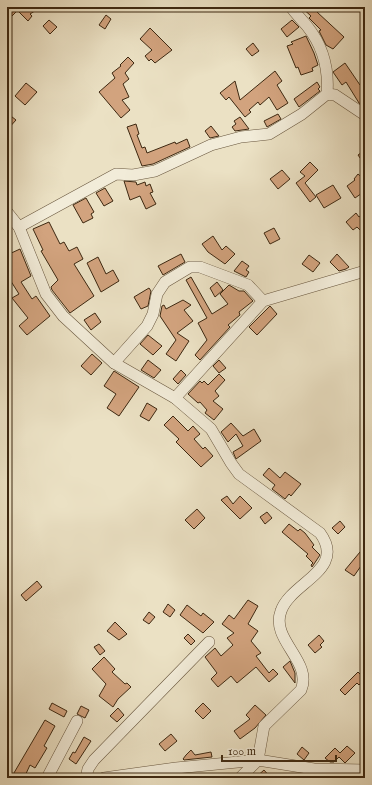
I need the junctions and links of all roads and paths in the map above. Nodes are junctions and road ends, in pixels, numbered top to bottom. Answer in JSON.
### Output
{"nodes":[{"id":1,"x":291,"y":7,"type":"edge"},
{"id":2,"x":327,"y":94,"type":"junction"},
{"id":3,"x":365,"y":114,"type":"edge"},
{"id":4,"x":7,"y":212,"type":"edge"},
{"id":5,"x":19,"y":227,"type":"junction"},
{"id":6,"x":365,"y":272,"type":"edge"},
{"id":7,"x":263,"y":301,"type":"junction"},
{"id":8,"x":114,"y":363,"type":"junction"},
{"id":9,"x":175,"y":398,"type":"junction"},
{"id":10,"x":209,"y":642,"type":"dead end"},
{"id":11,"x":77,"y":722,"type":"dead end"},
{"id":12,"x":258,"y":760,"type":"junction"},
{"id":13,"x":365,"y":770,"type":"edge"},
{"id":14,"x":47,"y":778,"type":"edge"},
{"id":15,"x":86,"y":778,"type":"edge"},
{"id":16,"x":104,"y":778,"type":"edge"},
{"id":17,"x":240,"y":778,"type":"edge"}],
"edges":[{"from":1,"to":2,"type":"street"},
{"from":2,"to":3,"type":"street"},
{"from":2,"to":5,"type":"street"},
{"from":4,"to":5,"type":"street"},
{"from":5,"to":8,"type":"street"},
{"from":6,"to":7,"type":"street"},
{"from":7,"to":8,"type":"street"},
{"from":7,"to":9,"type":"street"},
{"from":8,"to":9,"type":"street"},
{"from":9,"to":12,"type":"street"},
{"from":10,"to":15,"type":"street"},
{"from":11,"to":14,"type":"street"},
{"from":12,"to":13,"type":"street"},
{"from":12,"to":16,"type":"street"},
{"from":12,"to":17,"type":"street"}]}
